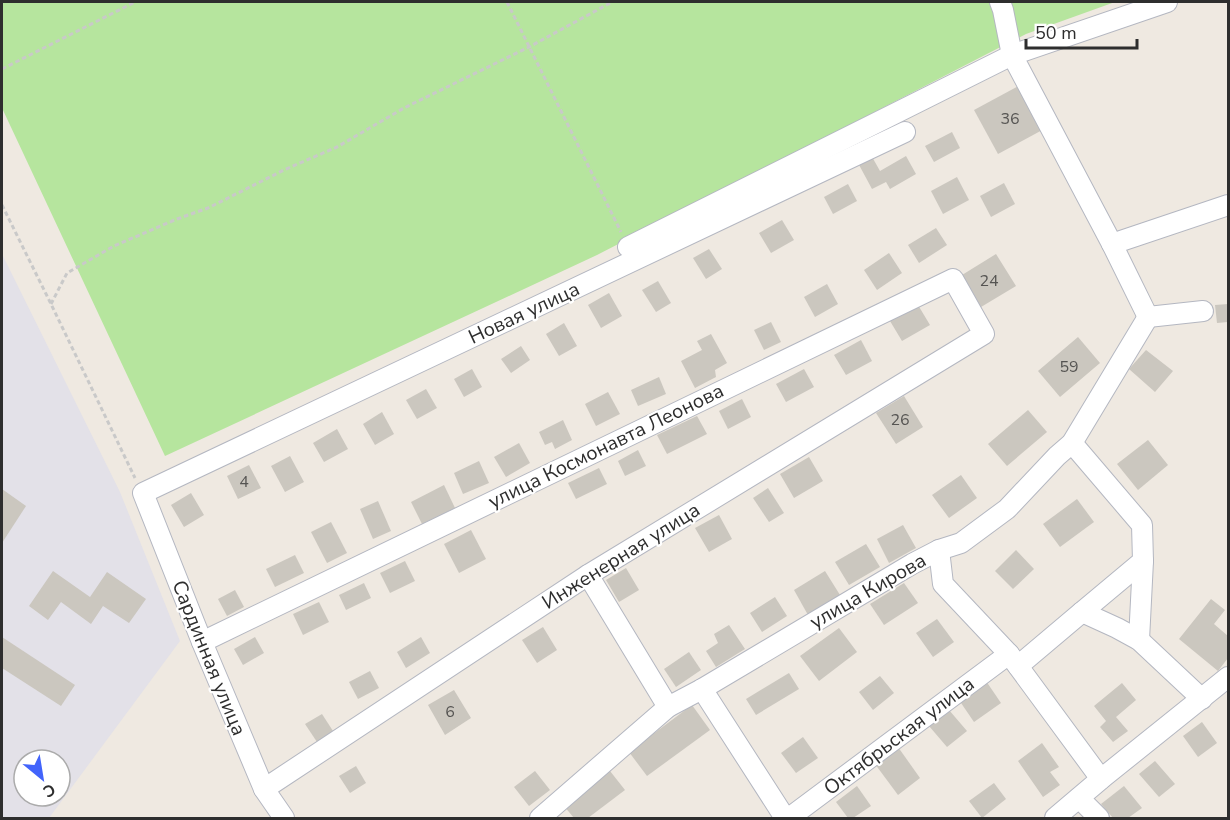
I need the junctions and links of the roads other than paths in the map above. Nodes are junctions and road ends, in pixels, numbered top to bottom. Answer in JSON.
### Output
{"nodes":[{"id":1,"x":1000,"y":2,"type":"edge"},
{"id":2,"x":1167,"y":2,"type":"edge"},
{"id":3,"x":1012,"y":55,"type":"junction"},
{"id":4,"x":905,"y":132,"type":"dead end"},
{"id":5,"x":1228,"y":205,"type":"edge"},
{"id":6,"x":1112,"y":244,"type":"junction"},
{"id":7,"x":628,"y":247,"type":"road end"},
{"id":8,"x":1203,"y":311,"type":"dead end"},
{"id":9,"x":1148,"y":317,"type":"junction"},
{"id":10,"x":984,"y":334,"type":"joint"},
{"id":11,"x":1072,"y":443,"type":"junction"},
{"id":12,"x":142,"y":493,"type":"joint"},
{"id":13,"x":939,"y":550,"type":"junction"},
{"id":14,"x":1143,"y":561,"type":"junction"},
{"id":15,"x":588,"y":575,"type":"junction"},
{"id":16,"x":1082,"y":612,"type":"junction"},
{"id":17,"x":1139,"y":640,"type":"junction"},
{"id":18,"x":202,"y":642,"type":"junction"},
{"id":19,"x":1013,"y":660,"type":"junction"},
{"id":20,"x":1228,"y":677,"type":"edge"},
{"id":21,"x":702,"y":689,"type":"junction"},
{"id":22,"x":1202,"y":699,"type":"junction"},
{"id":23,"x":668,"y":706,"type":"junction"},
{"id":24,"x":1101,"y":779,"type":"junction"},
{"id":25,"x":264,"y":789,"type":"junction"},
{"id":26,"x":1079,"y":798,"type":"junction"},
{"id":27,"x":284,"y":819,"type":"edge"},
{"id":28,"x":540,"y":819,"type":"edge"},
{"id":29,"x":787,"y":819,"type":"edge"},
{"id":30,"x":1055,"y":819,"type":"edge"},
{"id":31,"x":1099,"y":819,"type":"edge"}],
"edges":[{"from":1,"to":3,"type":"street"},
{"from":2,"to":3,"type":"street"},
{"from":3,"to":6,"type":"street"},
{"from":3,"to":7,"type":"street"},
{"from":4,"to":12,"type":"street","name":"Новая улица"},
{"from":5,"to":6,"type":"street"},
{"from":6,"to":9,"type":"street"},
{"from":8,"to":9,"type":"street"},
{"from":9,"to":11,"type":"street","name":"улица Кирова"},
{"from":10,"to":15,"type":"street","name":"Инженерная улица"},
{"from":10,"to":18,"type":"street","name":"улица Космонавта Леонова"},
{"from":11,"to":13,"type":"street","name":"улица Кирова"},
{"from":11,"to":14,"type":"street"},
{"from":12,"to":18,"type":"street","name":"Сардинная улица"},
{"from":13,"to":19,"type":"street"},
{"from":13,"to":21,"type":"street","name":"улица Кирова"},
{"from":14,"to":16,"type":"street","name":"Октябрьская улица"},
{"from":14,"to":17,"type":"street"},
{"from":15,"to":23,"type":"street"},
{"from":15,"to":25,"type":"street","name":"Инженерная улица"},
{"from":16,"to":17,"type":"street"},
{"from":16,"to":19,"type":"street","name":"Октябрьская улица"},
{"from":17,"to":22,"type":"street"},
{"from":18,"to":25,"type":"street","name":"Сардинная улица"},
{"from":19,"to":24,"type":"street"},
{"from":19,"to":29,"type":"street","name":"Октябрьская улица"},
{"from":20,"to":22,"type":"street"},
{"from":21,"to":23,"type":"street","name":"улица Кирова"},
{"from":21,"to":29,"type":"street"},
{"from":22,"to":24,"type":"street"},
{"from":23,"to":28,"type":"street","name":"улица Кирова"},
{"from":24,"to":26,"type":"street"},
{"from":25,"to":27,"type":"street","name":"Сардинная улица"},
{"from":26,"to":30,"type":"street"},
{"from":26,"to":31,"type":"street"}]}
